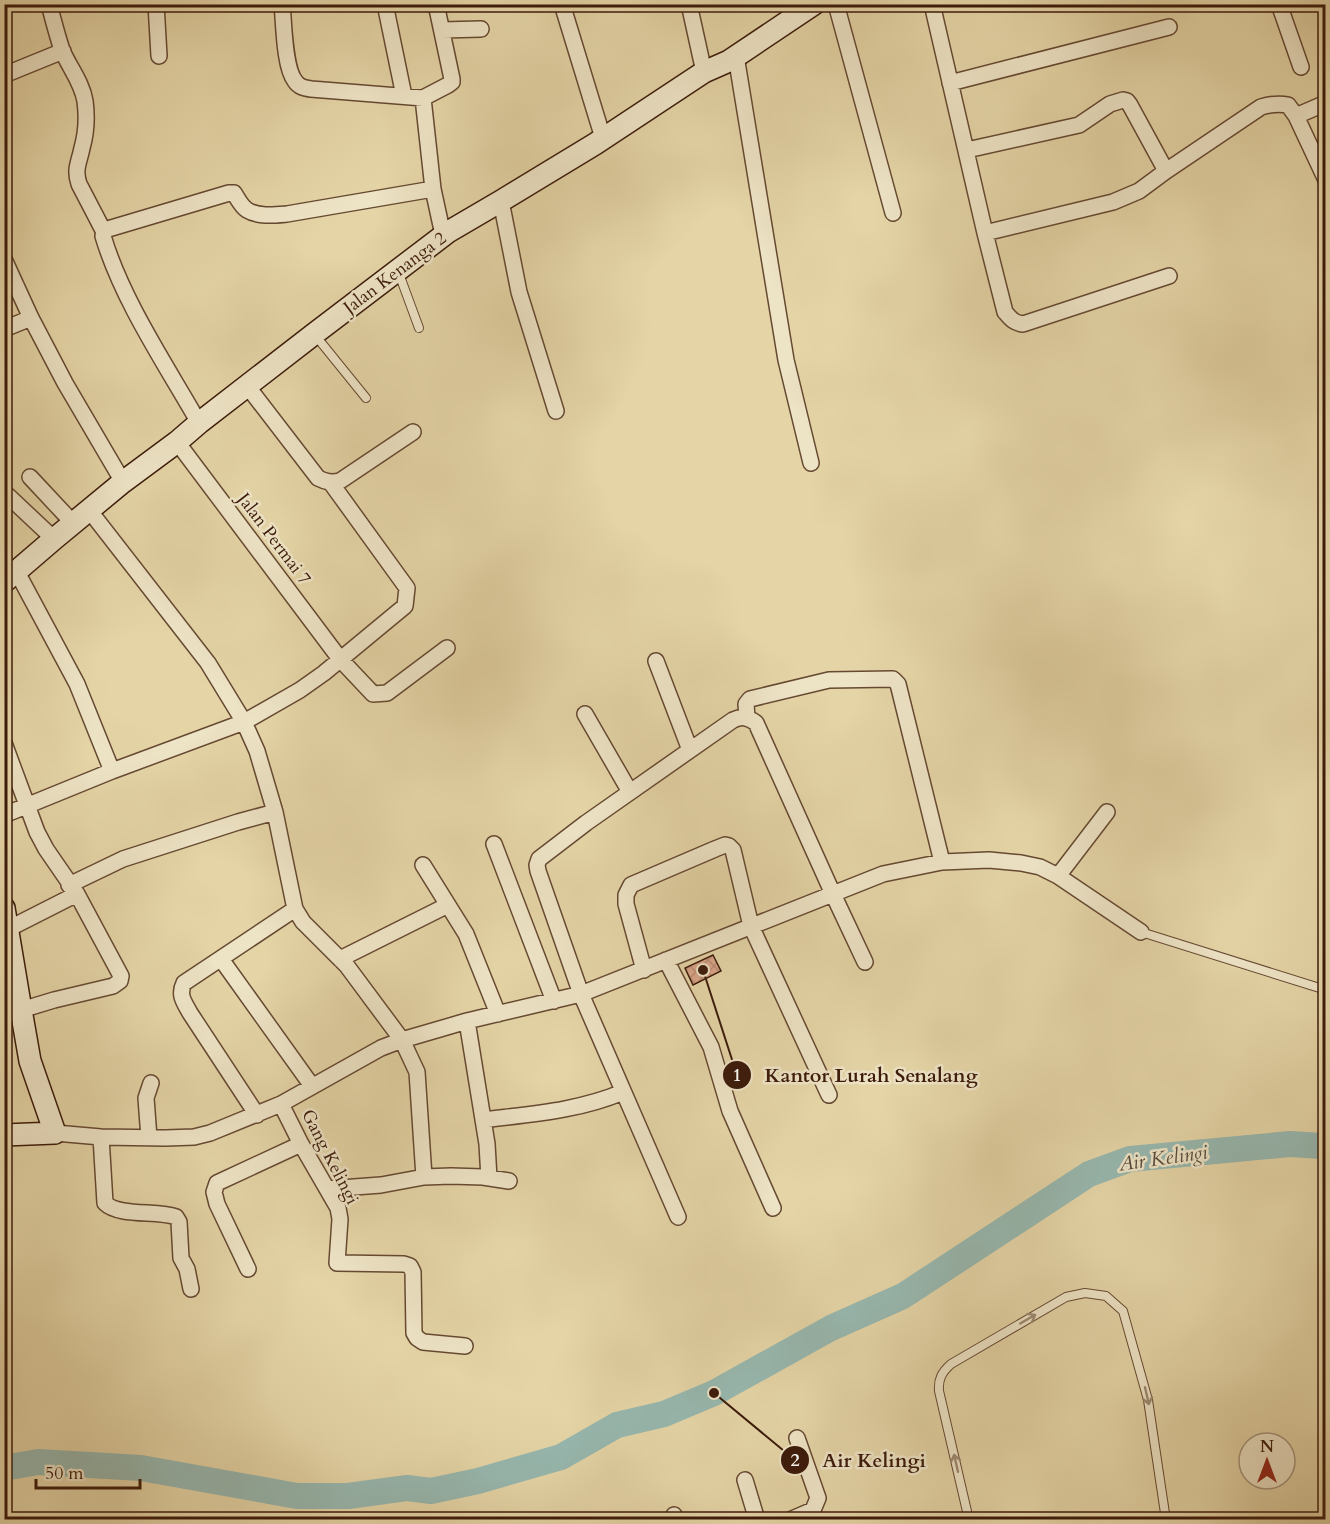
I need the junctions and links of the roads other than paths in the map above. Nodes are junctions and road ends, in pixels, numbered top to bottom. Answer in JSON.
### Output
{"nodes":[{"id":1,"x":49,"y":4,"type":"edge"},
{"id":2,"x":156,"y":4,"type":"edge"},
{"id":3,"x":282,"y":4,"type":"edge"},
{"id":4,"x":385,"y":4,"type":"edge"},
{"id":5,"x":436,"y":4,"type":"edge"},
{"id":6,"x":562,"y":4,"type":"edge"},
{"id":7,"x":689,"y":4,"type":"edge"},
{"id":8,"x":836,"y":4,"type":"edge"},
{"id":9,"x":932,"y":4,"type":"edge"},
{"id":10,"x":1279,"y":4,"type":"edge"},
{"id":11,"x":802,"y":8,"type":"edge"},
{"id":12,"x":1169,"y":27,"type":"dead end"},
{"id":13,"x":481,"y":29,"type":"dead end"},
{"id":14,"x":442,"y":30,"type":"junction"},
{"id":15,"x":63,"y":51,"type":"junction"},
{"id":16,"x":159,"y":56,"type":"dead end"},
{"id":17,"x":736,"y":56,"type":"junction"},
{"id":18,"x":1301,"y":67,"type":"dead end"},
{"id":19,"x":704,"y":72,"type":"junction"},
{"id":20,"x":4,"y":75,"type":"edge"},
{"id":21,"x":950,"y":83,"type":"junction"},
{"id":22,"x":404,"y":96,"type":"junction"},
{"id":23,"x":423,"y":98,"type":"junction"},
{"id":24,"x":1326,"y":103,"type":"edge"},
{"id":25,"x":1296,"y":116,"type":"junction"},
{"id":26,"x":603,"y":138,"type":"junction"},
{"id":27,"x":967,"y":150,"type":"junction"},
{"id":28,"x":1166,"y":171,"type":"junction"},
{"id":29,"x":1326,"y":180,"type":"edge"},
{"id":30,"x":433,"y":189,"type":"junction"},
{"id":31,"x":501,"y":201,"type":"junction"},
{"id":32,"x":892,"y":213,"type":"dead end"},
{"id":33,"x":104,"y":232,"type":"junction"},
{"id":34,"x":985,"y":233,"type":"junction"},
{"id":35,"x":443,"y":235,"type":"junction"},
{"id":36,"x":4,"y":259,"type":"edge"},
{"id":37,"x":398,"y":270,"type":"junction"},
{"id":38,"x":1169,"y":276,"type":"dead end"},
{"id":39,"x":31,"y":318,"type":"junction"},
{"id":40,"x":419,"y":328,"type":"dead end"},
{"id":41,"x":4,"y":329,"type":"edge"},
{"id":42,"x":314,"y":334,"type":"junction"},
{"id":43,"x":248,"y":387,"type":"junction"},
{"id":44,"x":366,"y":398,"type":"dead end"},
{"id":45,"x":556,"y":411,"type":"dead end"},
{"id":46,"x":199,"y":423,"type":"junction"},
{"id":47,"x":413,"y":432,"type":"dead end"},
{"id":48,"x":177,"y":442,"type":"junction"},
{"id":49,"x":811,"y":463,"type":"dead end"},
{"id":50,"x":30,"y":477,"type":"dead end"},
{"id":51,"x":123,"y":482,"type":"junction"},
{"id":52,"x":331,"y":483,"type":"junction"},
{"id":53,"x":4,"y":492,"type":"edge"},
{"id":54,"x":81,"y":516,"type":"junction"},
{"id":55,"x":54,"y":538,"type":"junction"},
{"id":56,"x":11,"y":577,"type":"edge"},
{"id":57,"x":447,"y":648,"type":"dead end"},
{"id":58,"x":340,"y":659,"type":"junction"},
{"id":59,"x":656,"y":662,"type":"dead end"},
{"id":60,"x":585,"y":714,"type":"dead end"},
{"id":61,"x":747,"y":718,"type":"junction"},
{"id":62,"x":244,"y":722,"type":"junction"},
{"id":63,"x":4,"y":743,"type":"edge"},
{"id":64,"x":690,"y":750,"type":"junction"},
{"id":65,"x":112,"y":771,"type":"junction"},
{"id":66,"x":630,"y":792,"type":"junction"},
{"id":67,"x":26,"y":805,"type":"junction"},
{"id":68,"x":275,"y":812,"type":"junction"},
{"id":69,"x":1107,"y":813,"type":"dead end"},
{"id":70,"x":4,"y":815,"type":"edge"},
{"id":71,"x":494,"y":844,"type":"dead end"},
{"id":72,"x":942,"y":862,"type":"junction"},
{"id":73,"x":423,"y":866,"type":"dead end"},
{"id":74,"x":1058,"y":876,"type":"junction"},
{"id":75,"x":73,"y":890,"type":"junction"},
{"id":76,"x":833,"y":894,"type":"junction"},
{"id":77,"x":448,"y":905,"type":"junction"},
{"id":78,"x":4,"y":908,"type":"edge"},
{"id":79,"x":295,"y":909,"type":"junction"},
{"id":80,"x":751,"y":926,"type":"junction"},
{"id":81,"x":8,"y":929,"type":"junction"},
{"id":82,"x":1141,"y":932,"type":"joint"},
{"id":83,"x":221,"y":959,"type":"junction"},
{"id":84,"x":340,"y":959,"type":"junction"},
{"id":85,"x":666,"y":960,"type":"junction"},
{"id":86,"x":866,"y":962,"type":"dead end"},
{"id":87,"x":644,"y":970,"type":"junction"},
{"id":88,"x":1326,"y":990,"type":"edge"},
{"id":89,"x":581,"y":994,"type":"junction"},
{"id":90,"x":554,"y":1002,"type":"junction"},
{"id":91,"x":15,"y":1006,"type":"edge"},
{"id":92,"x":498,"y":1014,"type":"junction"},
{"id":93,"x":467,"y":1021,"type":"junction"},
{"id":94,"x":402,"y":1040,"type":"junction"},
{"id":95,"x":151,"y":1083,"type":"dead end"},
{"id":96,"x":312,"y":1086,"type":"junction"},
{"id":97,"x":623,"y":1092,"type":"junction"},
{"id":98,"x":829,"y":1095,"type":"dead end"},
{"id":99,"x":281,"y":1104,"type":"junction"},
{"id":100,"x":257,"y":1115,"type":"junction"},
{"id":101,"x":483,"y":1120,"type":"junction"},
{"id":102,"x":55,"y":1133,"type":"junction"},
{"id":103,"x":4,"y":1135,"type":"edge"},
{"id":104,"x":101,"y":1137,"type":"junction"},
{"id":105,"x":149,"y":1138,"type":"junction"},
{"id":106,"x":301,"y":1144,"type":"junction"},
{"id":107,"x":424,"y":1177,"type":"junction"},
{"id":108,"x":489,"y":1178,"type":"junction"},
{"id":109,"x":509,"y":1181,"type":"dead end"},
{"id":110,"x":327,"y":1189,"type":"junction"},
{"id":111,"x":773,"y":1208,"type":"dead end"},
{"id":112,"x":678,"y":1217,"type":"dead end"},
{"id":113,"x":248,"y":1269,"type":"dead end"},
{"id":114,"x":191,"y":1289,"type":"dead end"},
{"id":115,"x":465,"y":1346,"type":"dead end"},
{"id":116,"x":797,"y":1438,"type":"dead end"},
{"id":117,"x":745,"y":1480,"type":"dead end"},
{"id":118,"x":757,"y":1520,"type":"edge"},
{"id":119,"x":790,"y":1520,"type":"edge"},
{"id":120,"x":969,"y":1520,"type":"edge"},
{"id":121,"x":1166,"y":1520,"type":"edge"}],
"edges":[{"from":1,"to":15,"type":"street"},
{"from":2,"to":16,"type":"street"},
{"from":3,"to":22,"type":"street"},
{"from":4,"to":22,"type":"street"},
{"from":5,"to":14,"type":"street"},
{"from":6,"to":26,"type":"street"},
{"from":7,"to":19,"type":"street"},
{"from":8,"to":32,"type":"street"},
{"from":9,"to":21,"type":"street"},
{"from":10,"to":18,"type":"street"},
{"from":11,"to":17,"type":"main road","name":"Jalan Kenanga 2"},
{"from":12,"to":21,"type":"street"},
{"from":13,"to":14,"type":"street"},
{"from":14,"to":23,"type":"street"},
{"from":15,"to":20,"type":"street"},
{"from":15,"to":33,"type":"street"},
{"from":17,"to":19,"type":"main road","name":"Jalan Kenanga 2"},
{"from":17,"to":49,"type":"street"},
{"from":19,"to":26,"type":"main road","name":"Jalan Kenanga 2"},
{"from":21,"to":27,"type":"street"},
{"from":22,"to":23,"type":"street"},
{"from":23,"to":30,"type":"street"},
{"from":24,"to":25,"type":"street"},
{"from":25,"to":28,"type":"street"},
{"from":25,"to":29,"type":"street"},
{"from":26,"to":31,"type":"main road","name":"Jalan Kenanga 2"},
{"from":27,"to":28,"type":"street"},
{"from":27,"to":34,"type":"street"},
{"from":28,"to":34,"type":"street"},
{"from":30,"to":33,"type":"street"},
{"from":30,"to":35,"type":"street"},
{"from":31,"to":35,"type":"main road","name":"Jalan Kenanga 2"},
{"from":31,"to":45,"type":"street"},
{"from":33,"to":46,"type":"street"},
{"from":34,"to":38,"type":"street"},
{"from":35,"to":37,"type":"main road","name":"Jalan Kenanga 2"},
{"from":36,"to":39,"type":"street"},
{"from":37,"to":40,"type":"lane"},
{"from":37,"to":42,"type":"main road","name":"Jalan Kenanga 2"},
{"from":39,"to":41,"type":"street"},
{"from":39,"to":51,"type":"street"},
{"from":42,"to":43,"type":"main road","name":"Jalan Kenanga 2"},
{"from":42,"to":44,"type":"lane"},
{"from":43,"to":46,"type":"main road","name":"Jalan Kenanga 2"},
{"from":43,"to":52,"type":"street"},
{"from":46,"to":48,"type":"main road","name":"Jalan Kenanga 2"},
{"from":47,"to":52,"type":"street"},
{"from":48,"to":51,"type":"main road","name":"Jalan Kenanga 2"},
{"from":48,"to":58,"type":"street","name":"Jalan Permai 7"},
{"from":50,"to":54,"type":"street"},
{"from":51,"to":54,"type":"main road","name":"Jalan Kenanga 2"},
{"from":52,"to":58,"type":"street"},
{"from":53,"to":55,"type":"street"},
{"from":54,"to":55,"type":"main road","name":"Jalan Kenanga 2"},
{"from":54,"to":62,"type":"street"},
{"from":55,"to":56,"type":"main road","name":"Jalan Kenanga 2"},
{"from":56,"to":65,"type":"street"},
{"from":57,"to":58,"type":"street","name":"Jalan Permai 7"},
{"from":58,"to":62,"type":"street"},
{"from":59,"to":64,"type":"street"},
{"from":60,"to":66,"type":"street"},
{"from":61,"to":64,"type":"street"},
{"from":61,"to":72,"type":"street"},
{"from":61,"to":76,"type":"street"},
{"from":62,"to":65,"type":"street"},
{"from":62,"to":68,"type":"street"},
{"from":63,"to":67,"type":"street"},
{"from":64,"to":66,"type":"street"},
{"from":65,"to":67,"type":"street"},
{"from":66,"to":89,"type":"street"},
{"from":67,"to":70,"type":"street"},
{"from":67,"to":75,"type":"street"},
{"from":68,"to":75,"type":"street"},
{"from":68,"to":79,"type":"street"},
{"from":69,"to":74,"type":"street"},
{"from":71,"to":90,"type":"street"},
{"from":72,"to":74,"type":"street"},
{"from":72,"to":76,"type":"street"},
{"from":73,"to":77,"type":"street"},
{"from":74,"to":82,"type":"street"},
{"from":75,"to":81,"type":"street"},
{"from":75,"to":91,"type":"street"},
{"from":76,"to":80,"type":"street"},
{"from":76,"to":86,"type":"street"},
{"from":77,"to":84,"type":"street"},
{"from":77,"to":92,"type":"street"},
{"from":78,"to":81,"type":"main road"},
{"from":79,"to":83,"type":"street"},
{"from":79,"to":84,"type":"street"},
{"from":80,"to":85,"type":"street"},
{"from":80,"to":87,"type":"street"},
{"from":80,"to":98,"type":"street"},
{"from":81,"to":91,"type":"main road"},
{"from":82,"to":88,"type":"lane"},
{"from":83,"to":96,"type":"street"},
{"from":83,"to":100,"type":"street"},
{"from":84,"to":94,"type":"street"},
{"from":85,"to":87,"type":"street"},
{"from":85,"to":111,"type":"street"},
{"from":87,"to":89,"type":"street"},
{"from":89,"to":90,"type":"street"},
{"from":89,"to":97,"type":"street"},
{"from":90,"to":92,"type":"street"},
{"from":91,"to":102,"type":"main road"},
{"from":92,"to":93,"type":"street"},
{"from":93,"to":94,"type":"street"},
{"from":93,"to":101,"type":"street"},
{"from":94,"to":96,"type":"street"},
{"from":94,"to":107,"type":"street"},
{"from":95,"to":105,"type":"street"},
{"from":96,"to":99,"type":"street"},
{"from":97,"to":101,"type":"street"},
{"from":97,"to":112,"type":"street"},
{"from":99,"to":100,"type":"street"},
{"from":99,"to":106,"type":"street","name":"Gang Kelingi"},
{"from":100,"to":105,"type":"street"},
{"from":101,"to":108,"type":"street"},
{"from":102,"to":103,"type":"main road"},
{"from":102,"to":104,"type":"street"},
{"from":104,"to":105,"type":"street"},
{"from":104,"to":114,"type":"street"},
{"from":106,"to":110,"type":"street","name":"Gang Kelingi"},
{"from":106,"to":113,"type":"street"},
{"from":107,"to":108,"type":"street"},
{"from":107,"to":110,"type":"street"},
{"from":108,"to":109,"type":"street"},
{"from":110,"to":115,"type":"street","name":"Gang Kelingi"},
{"from":116,"to":119,"type":"street"},
{"from":117,"to":118,"type":"street"},
{"from":120,"to":121,"type":"lane","one_way":true}]}
